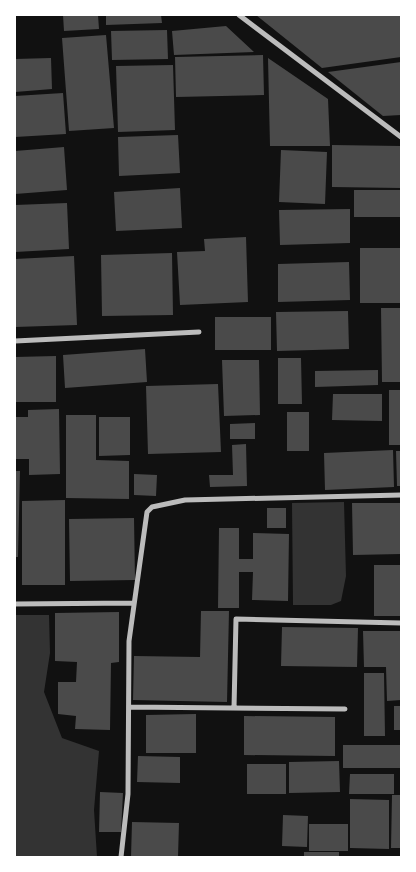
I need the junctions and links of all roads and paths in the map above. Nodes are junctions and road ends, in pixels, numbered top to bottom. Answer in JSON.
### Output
{"nodes":[{"id":1,"x":239,"y":15,"type":"edge"},
{"id":2,"x":401,"y":136,"type":"edge"},
{"id":3,"x":199,"y":332,"type":"dead end"},
{"id":4,"x":15,"y":340,"type":"edge"},
{"id":5,"x":401,"y":495,"type":"edge"},
{"id":6,"x":134,"y":603,"type":"junction"},
{"id":7,"x":15,"y":604,"type":"edge"},
{"id":8,"x":401,"y":623,"type":"edge"},
{"id":9,"x":129,"y":706,"type":"junction"},
{"id":10,"x":234,"y":708,"type":"junction"},
{"id":11,"x":345,"y":709,"type":"dead end"},
{"id":12,"x":121,"y":857,"type":"edge"}],
"edges":[{"from":1,"to":2,"type":"street"},
{"from":3,"to":4,"type":"street"},
{"from":5,"to":6,"type":"street"},
{"from":6,"to":7,"type":"street"},
{"from":6,"to":9,"type":"street"},
{"from":8,"to":10,"type":"street"},
{"from":9,"to":10,"type":"street"},
{"from":9,"to":12,"type":"street"},
{"from":10,"to":11,"type":"street"}]}
